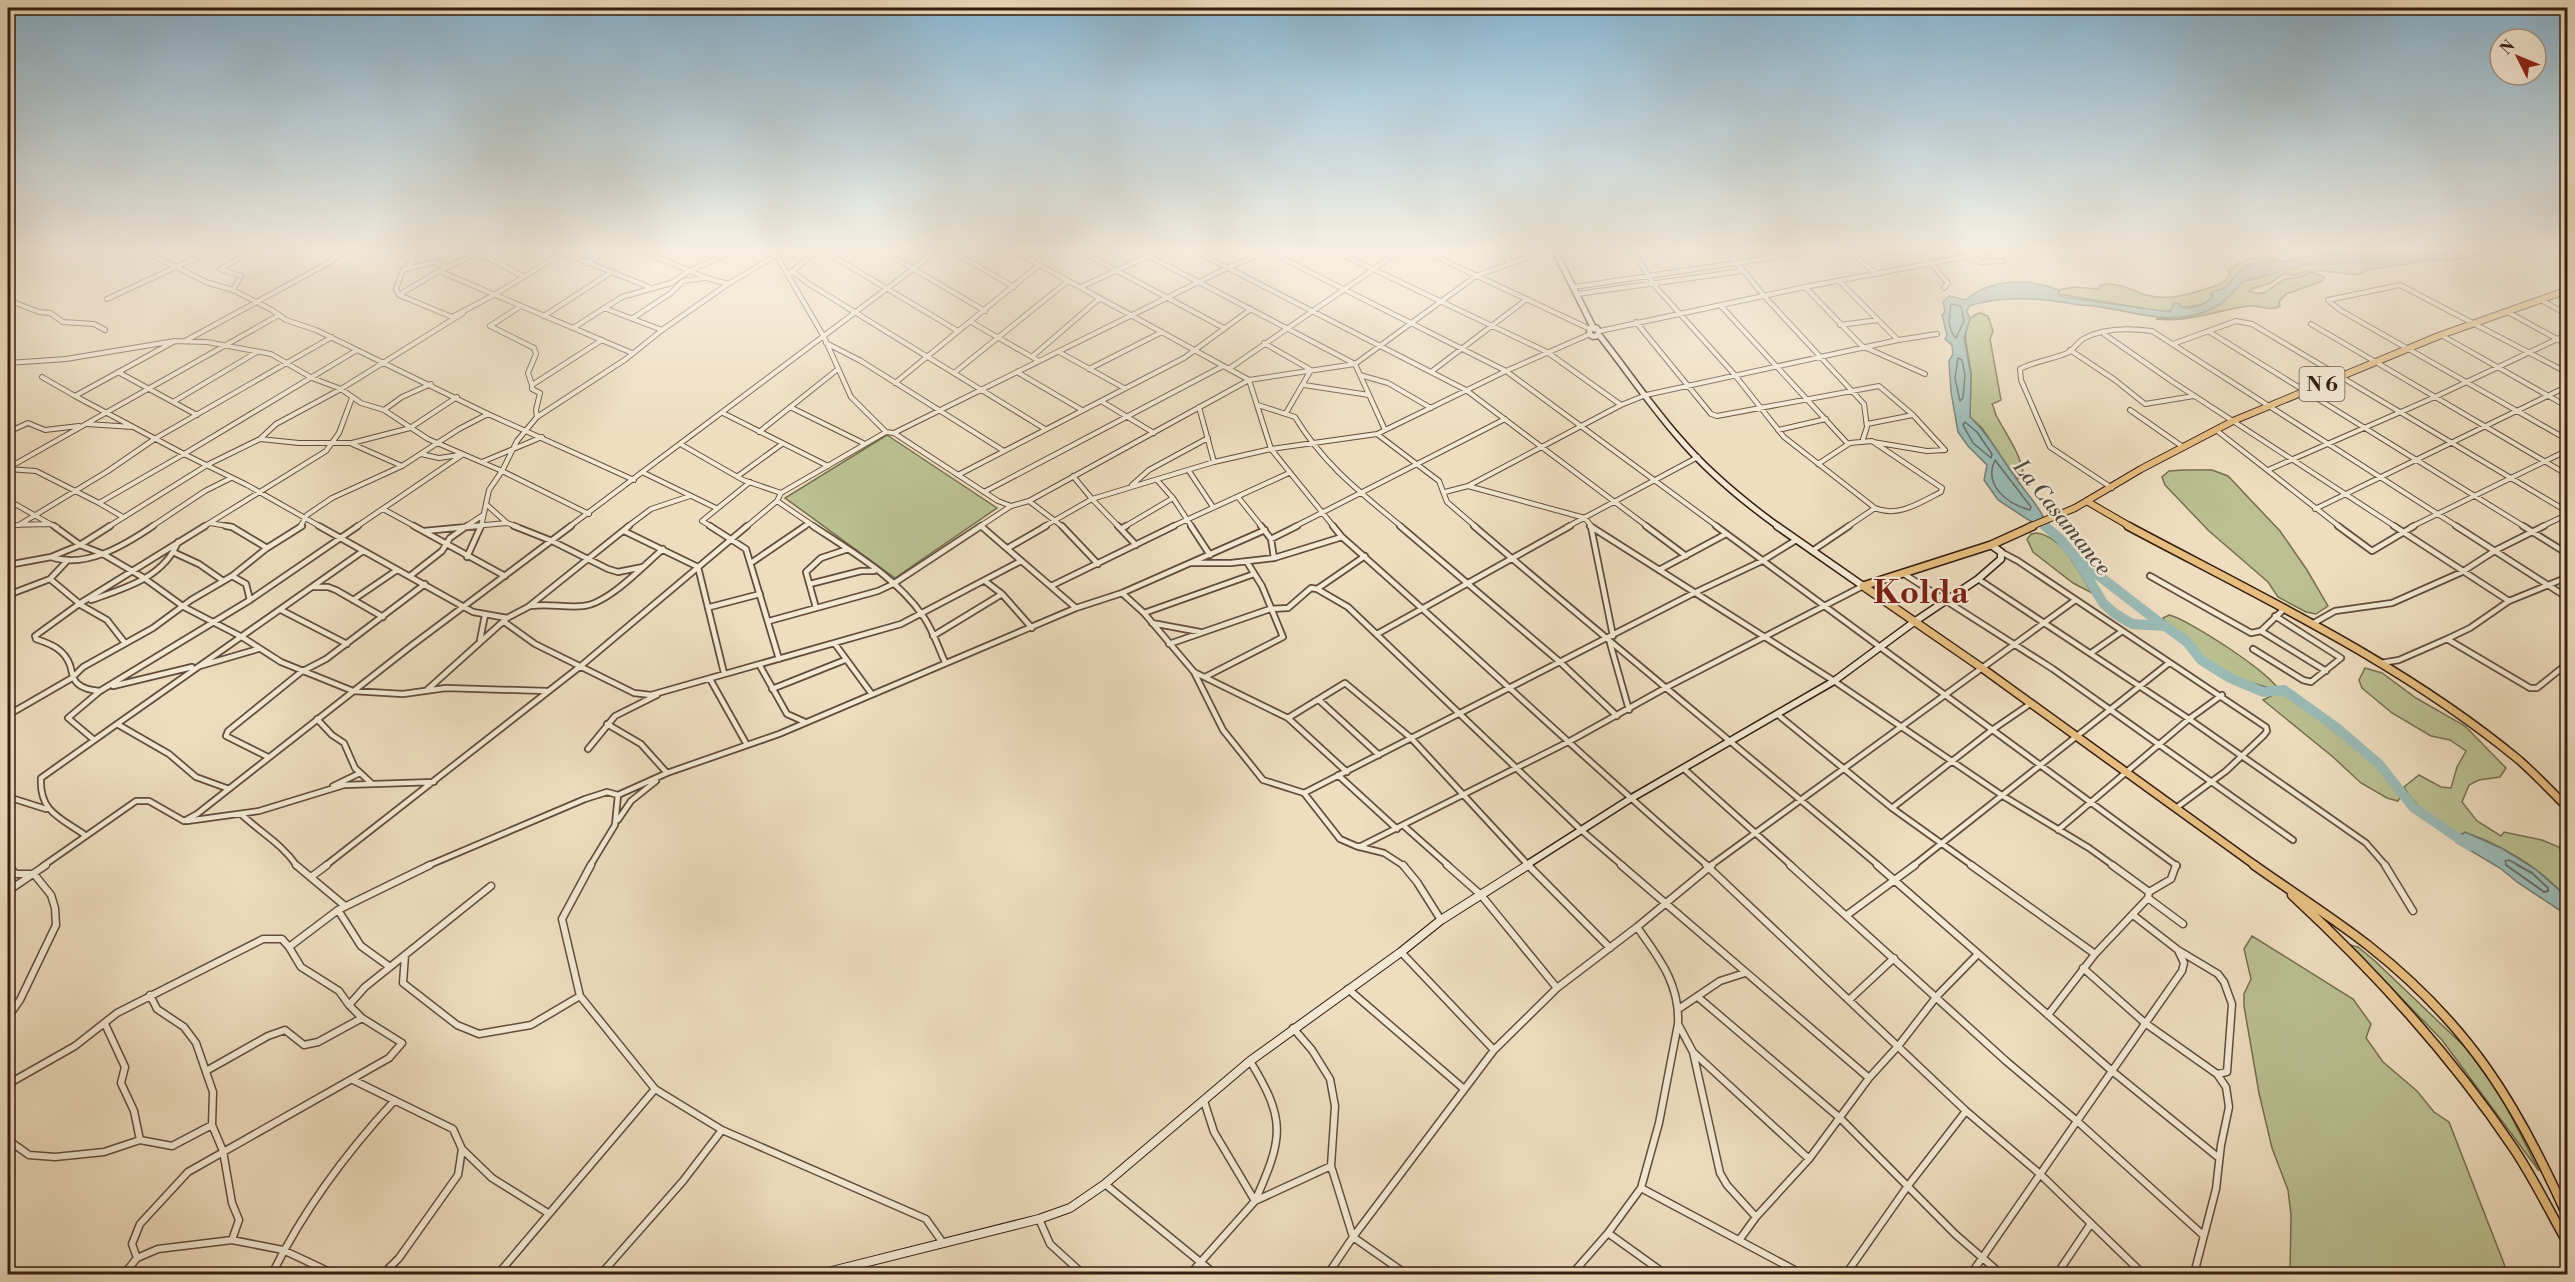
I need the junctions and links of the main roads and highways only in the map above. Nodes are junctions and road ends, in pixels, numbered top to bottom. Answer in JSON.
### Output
{"nodes":[{"id":1,"x":1585,"y":311,"type":"edge"},
{"id":2,"x":2507,"y":311,"type":"edge"},
{"id":3,"x":2090,"y":501,"type":"junction"},
{"id":4,"x":2075,"y":508,"type":"junction"},
{"id":5,"x":2102,"y":512,"type":"junction"},
{"id":6,"x":2061,"y":514,"type":"joint"},
{"id":7,"x":2114,"y":516,"type":"junction"},
{"id":8,"x":2004,"y":538,"type":"joint"},
{"id":9,"x":1991,"y":545,"type":"junction"},
{"id":10,"x":1863,"y":586,"type":"junction"},
{"id":11,"x":1914,"y":622,"type":"junction"},
{"id":12,"x":2568,"y":808,"type":"edge"},
{"id":13,"x":2274,"y":879,"type":"junction"},
{"id":14,"x":2568,"y":1218,"type":"edge"},
{"id":15,"x":2568,"y":1244,"type":"edge"},
{"id":16,"x":820,"y":1275,"type":"edge"}],
"edges":[{"from":1,"to":10,"type":"main road"},
{"from":2,"to":3,"type":"main road","number":"N 6"},
{"from":3,"to":4,"type":"main road"},
{"from":3,"to":5,"type":"main road"},
{"from":3,"to":7,"type":"main road"},
{"from":4,"to":5,"type":"main road"},
{"from":4,"to":6,"type":"main road"},
{"from":5,"to":7,"type":"main road"},
{"from":6,"to":8,"type":"main road"},
{"from":7,"to":12,"type":"main road"},
{"from":8,"to":9,"type":"main road"},
{"from":9,"to":10,"type":"main road"},
{"from":9,"to":11,"type":"main road"},
{"from":10,"to":11,"type":"main road"},
{"from":11,"to":13,"type":"main road"},
{"from":11,"to":16,"type":"main road"},
{"from":13,"to":14,"type":"main road"},
{"from":13,"to":15,"type":"main road"}]}
